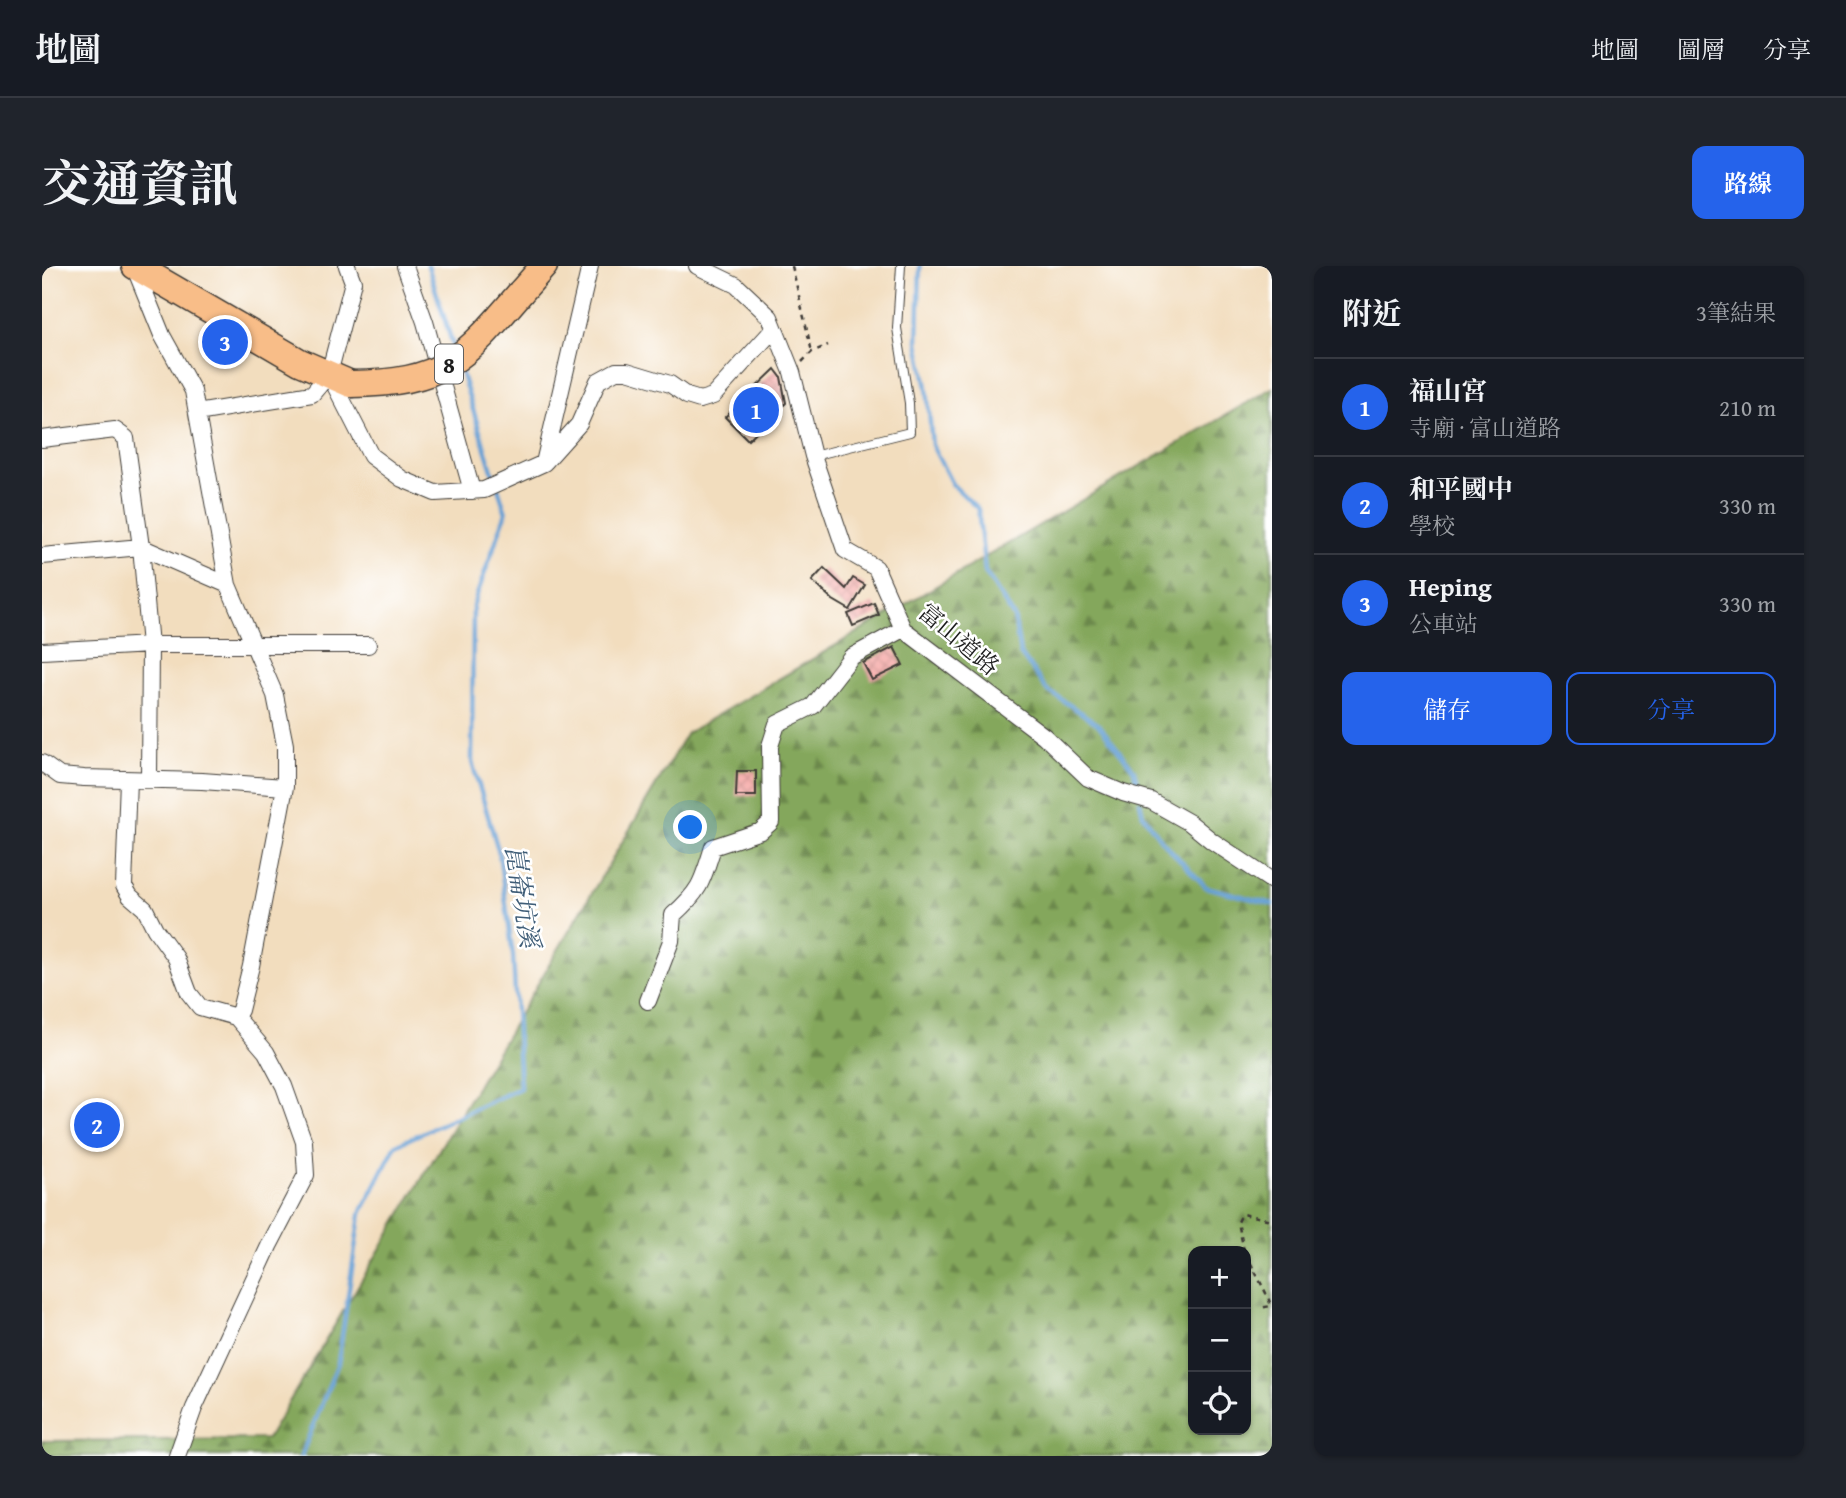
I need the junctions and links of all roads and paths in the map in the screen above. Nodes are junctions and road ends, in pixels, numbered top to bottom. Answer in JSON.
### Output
{"nodes":[{"id":1,"x":134,"y":266,"type":"edge"},
{"id":2,"x":347,"y":266,"type":"edge"},
{"id":3,"x":405,"y":266,"type":"edge"},
{"id":4,"x":544,"y":266,"type":"edge"},
{"id":5,"x":590,"y":266,"type":"edge"},
{"id":6,"x":698,"y":266,"type":"edge"},
{"id":7,"x":792,"y":266,"type":"edge"},
{"id":8,"x":901,"y":266,"type":"edge"},
{"id":9,"x":773,"y":330,"type":"junction"},
{"id":10,"x":828,"y":345,"type":"dead end"},
{"id":11,"x":813,"y":352,"type":"junction"},
{"id":12,"x":792,"y":372,"type":"junction"},
{"id":13,"x":340,"y":379,"type":"junction"},
{"id":14,"x":197,"y":413,"type":"junction"},
{"id":15,"x":42,"y":439,"type":"edge"},
{"id":16,"x":813,"y":456,"type":"junction"},
{"id":17,"x":544,"y":463,"type":"junction"},
{"id":18,"x":472,"y":491,"type":"junction"},
{"id":19,"x":141,"y":547,"type":"junction"},
{"id":20,"x":42,"y":556,"type":"edge"},
{"id":21,"x":228,"y":586,"type":"junction"},
{"id":22,"x":903,"y":629,"type":"junction"},
{"id":23,"x":255,"y":645,"type":"junction"},
{"id":24,"x":368,"y":645,"type":"dead end"},
{"id":25,"x":150,"y":646,"type":"junction"},
{"id":26,"x":42,"y":651,"type":"edge"},
{"id":27,"x":42,"y":763,"type":"edge"},
{"id":28,"x":149,"y":779,"type":"junction"},
{"id":29,"x":128,"y":780,"type":"junction"},
{"id":30,"x":285,"y":787,"type":"junction"},
{"id":31,"x":1272,"y":881,"type":"edge"},
{"id":32,"x":648,"y":1002,"type":"dead end"},
{"id":33,"x":236,"y":1017,"type":"junction"},
{"id":34,"x":1272,"y":1220,"type":"edge"},
{"id":35,"x":1243,"y":1246,"type":"edge"},
{"id":36,"x":1251,"y":1264,"type":"edge"},
{"id":37,"x":1259,"y":1308,"type":"dead end"},
{"id":38,"x":177,"y":1456,"type":"edge"}],
"edges":[{"from":1,"to":13,"type":"main road","number":"8"},
{"from":1,"to":14,"type":"street"},
{"from":2,"to":13,"type":"street"},
{"from":3,"to":18,"type":"street"},
{"from":4,"to":13,"type":"main road","number":"8","bridge":true},
{"from":5,"to":17,"type":"street"},
{"from":6,"to":9,"type":"street","name":"富山道路"},
{"from":7,"to":11,"type":"path"},
{"from":8,"to":16,"type":"lane"},
{"from":9,"to":12,"type":"street","name":"富山道路"},
{"from":9,"to":17,"type":"street"},
{"from":10,"to":11,"type":"path"},
{"from":11,"to":12,"type":"path"},
{"from":12,"to":16,"type":"street","name":"富山道路"},
{"from":13,"to":14,"type":"street"},
{"from":13,"to":18,"type":"street"},
{"from":14,"to":21,"type":"street"},
{"from":15,"to":19,"type":"street"},
{"from":16,"to":22,"type":"street","name":"富山道路"},
{"from":17,"to":18,"type":"street"},
{"from":19,"to":20,"type":"street"},
{"from":19,"to":21,"type":"street"},
{"from":19,"to":25,"type":"street"},
{"from":21,"to":23,"type":"street"},
{"from":22,"to":31,"type":"street","name":"富山道路"},
{"from":22,"to":32,"type":"street"},
{"from":23,"to":24,"type":"street"},
{"from":23,"to":25,"type":"street"},
{"from":23,"to":30,"type":"street"},
{"from":25,"to":26,"type":"street"},
{"from":25,"to":28,"type":"street"},
{"from":27,"to":29,"type":"street"},
{"from":28,"to":29,"type":"street"},
{"from":28,"to":30,"type":"street"},
{"from":29,"to":33,"type":"street"},
{"from":30,"to":33,"type":"street"},
{"from":33,"to":38,"type":"street"},
{"from":34,"to":35,"type":"path"},
{"from":36,"to":37,"type":"path"}]}
